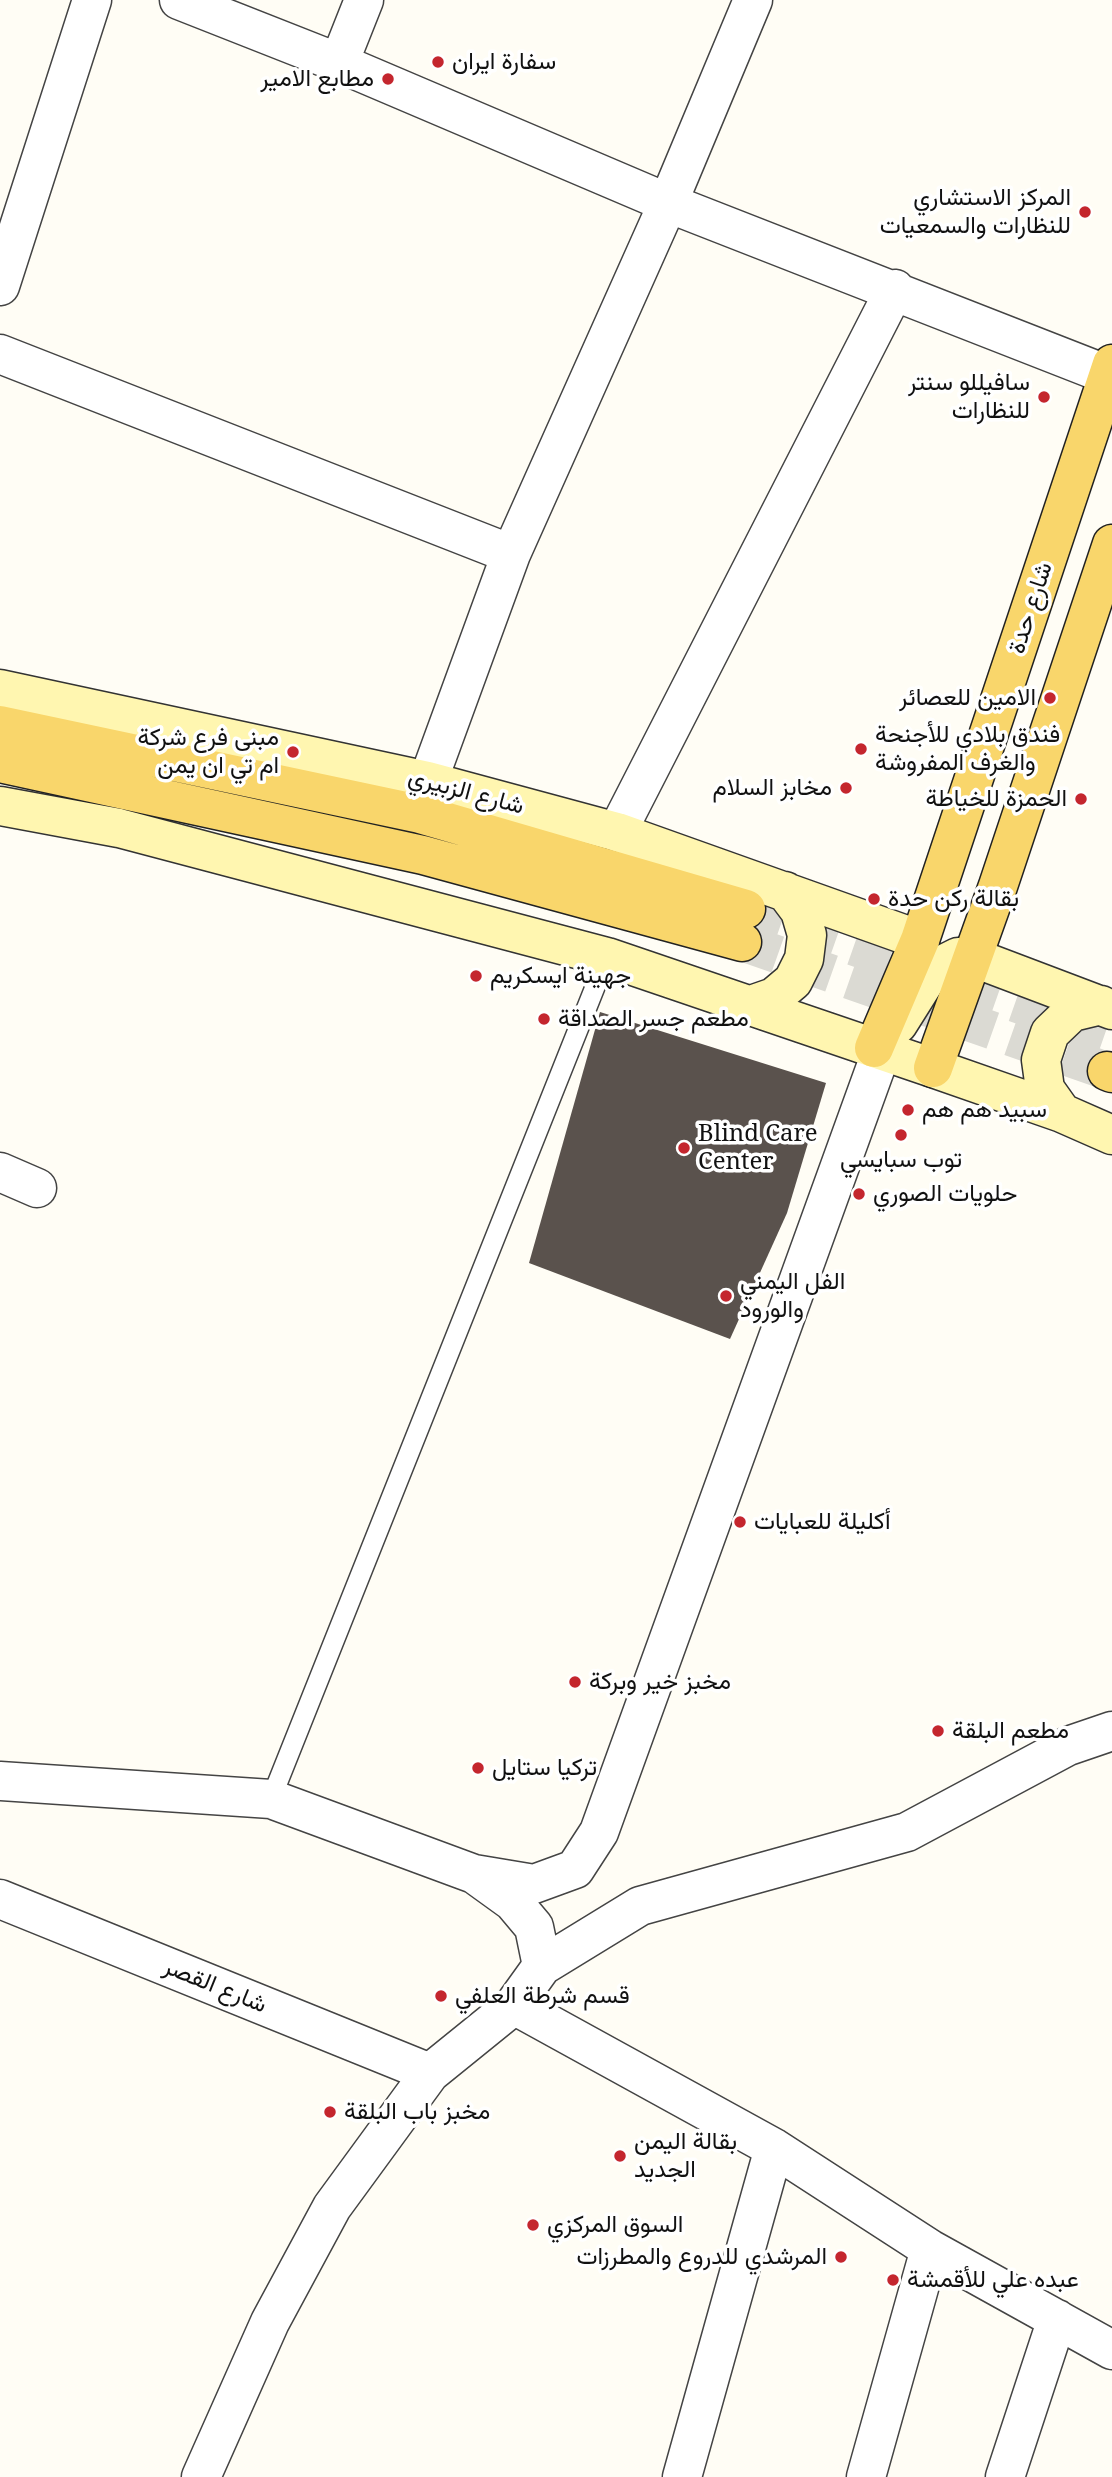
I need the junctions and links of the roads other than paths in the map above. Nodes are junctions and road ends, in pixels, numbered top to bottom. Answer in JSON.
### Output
{"nodes":[{"id":1,"x":92,"y":0,"type":"edge"},
{"id":2,"x":179,"y":0,"type":"edge"},
{"id":3,"x":364,"y":0,"type":"edge"},
{"id":4,"x":753,"y":0,"type":"edge"},
{"id":5,"x":340,"y":63,"type":"junction"},
{"id":6,"x":668,"y":203,"type":"junction"},
{"id":7,"x":0,"y":286,"type":"edge"},
{"id":8,"x":895,"y":289,"type":"junction"},
{"id":9,"x":0,"y":354,"type":"edge"},
{"id":10,"x":1110,"y":370,"type":"edge"},
{"id":11,"x":1112,"y":544,"type":"edge"},
{"id":12,"x":511,"y":554,"type":"junction"},
{"id":13,"x":0,"y":689,"type":"edge"},
{"id":14,"x":0,"y":725,"type":"edge"},
{"id":15,"x":0,"y":763,"type":"edge"},
{"id":16,"x":428,"y":781,"type":"junction"},
{"id":17,"x":0,"y":806,"type":"edge"},
{"id":18,"x":617,"y":832,"type":"junction"},
{"id":19,"x":785,"y":891,"type":"junction"},
{"id":20,"x":920,"y":940,"type":"junction"},
{"id":21,"x":607,"y":957,"type":"junction"},
{"id":22,"x":972,"y":957,"type":"junction"},
{"id":23,"x":751,"y":1005,"type":"junction"},
{"id":24,"x":1106,"y":1008,"type":"edge"},
{"id":25,"x":878,"y":1049,"type":"junction"},
{"id":26,"x":933,"y":1068,"type":"junction"},
{"id":27,"x":1062,"y":1113,"type":"junction"},
{"id":28,"x":1112,"y":1135,"type":"edge"},
{"id":29,"x":0,"y":1172,"type":"edge"},
{"id":30,"x":37,"y":1188,"type":"dead end"},
{"id":31,"x":1112,"y":1731,"type":"edge"},
{"id":32,"x":0,"y":1781,"type":"edge"},
{"id":33,"x":271,"y":1799,"type":"junction"},
{"id":34,"x":474,"y":1874,"type":"junction"},
{"id":35,"x":0,"y":1899,"type":"edge"},
{"id":36,"x":542,"y":1966,"type":"junction"},
{"id":37,"x":514,"y":2005,"type":"junction"},
{"id":38,"x":430,"y":2073,"type":"junction"},
{"id":39,"x":774,"y":2148,"type":"junction"},
{"id":40,"x":930,"y":2249,"type":"junction"},
{"id":41,"x":1057,"y":2319,"type":"junction"},
{"id":42,"x":1112,"y":2350,"type":"edge"},
{"id":43,"x":201,"y":2477,"type":"edge"},
{"id":44,"x":682,"y":2477,"type":"edge"},
{"id":45,"x":866,"y":2477,"type":"edge"},
{"id":46,"x":1005,"y":2477,"type":"edge"}],
"edges":[{"from":1,"to":7,"type":"street"},
{"from":2,"to":5,"type":"street"},
{"from":3,"to":5,"type":"street"},
{"from":4,"to":6,"type":"street"},
{"from":5,"to":6,"type":"street"},
{"from":6,"to":8,"type":"street"},
{"from":6,"to":12,"type":"street"},
{"from":8,"to":10,"type":"street"},
{"from":8,"to":18,"type":"street"},
{"from":9,"to":12,"type":"street"},
{"from":10,"to":20,"type":"main road","name":"شارع حدة"},
{"from":11,"to":22,"type":"main road"},
{"from":12,"to":16,"type":"street"},
{"from":13,"to":16,"type":"main road","name":"شارع الزبيري"},
{"from":14,"to":15,"type":"main road","name":"شارع الزبيري"},
{"from":16,"to":18,"type":"main road","name":"شارع الزبيري"},
{"from":17,"to":21,"type":"main road"},
{"from":18,"to":19,"type":"main road","name":"شارع الزبيري"},
{"from":19,"to":20,"type":"main road","name":"شارع الزبيري"},
{"from":19,"to":23,"type":"main road"},
{"from":20,"to":25,"type":"main road","name":"شارع حدة"},
{"from":21,"to":23,"type":"main road"},
{"from":21,"to":33,"type":"lane"},
{"from":22,"to":24,"type":"main road"},
{"from":22,"to":25,"type":"main road"},
{"from":22,"to":26,"type":"main road"},
{"from":23,"to":25,"type":"main road"},
{"from":24,"to":27,"type":"main road"},
{"from":25,"to":26,"type":"main road"},
{"from":25,"to":34,"type":"street"},
{"from":26,"to":27,"type":"main road"},
{"from":27,"to":28,"type":"main road"},
{"from":29,"to":30,"type":"street"},
{"from":31,"to":36,"type":"street"},
{"from":32,"to":33,"type":"street"},
{"from":33,"to":34,"type":"street"},
{"from":34,"to":36,"type":"street"},
{"from":35,"to":38,"type":"street","name":"شارع القصر"},
{"from":36,"to":37,"type":"street"},
{"from":37,"to":38,"type":"street"},
{"from":37,"to":39,"type":"street"},
{"from":38,"to":43,"type":"street"},
{"from":39,"to":40,"type":"street"},
{"from":39,"to":44,"type":"street"},
{"from":40,"to":41,"type":"street"},
{"from":40,"to":45,"type":"street"},
{"from":41,"to":42,"type":"street"},
{"from":41,"to":46,"type":"street"}]}
